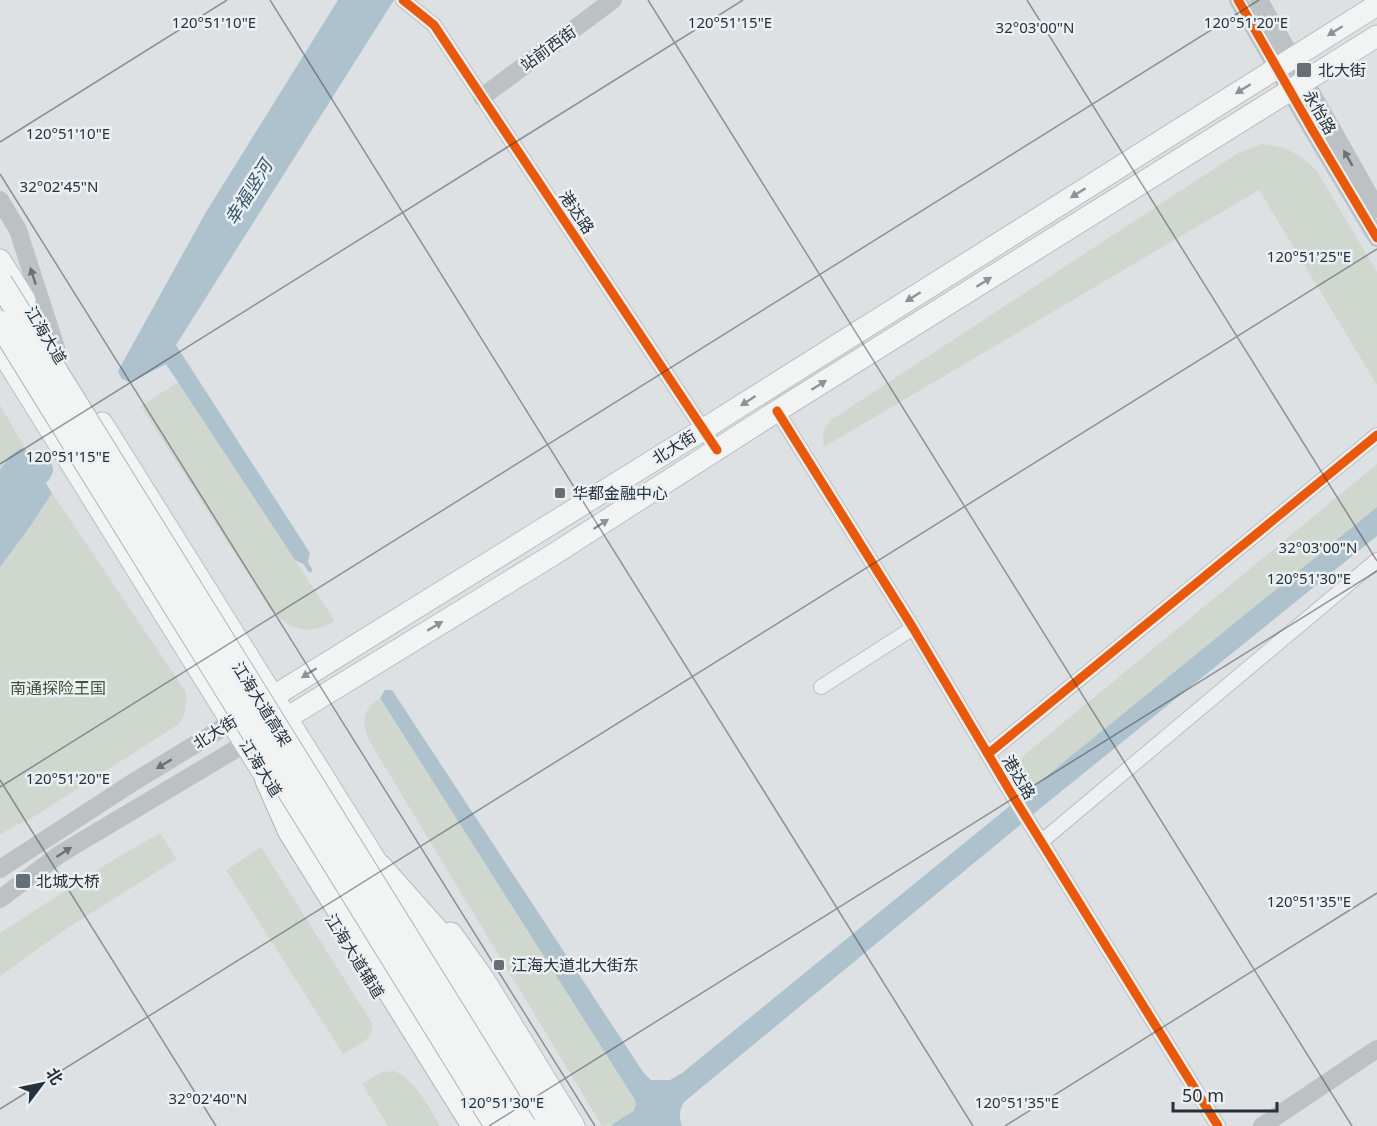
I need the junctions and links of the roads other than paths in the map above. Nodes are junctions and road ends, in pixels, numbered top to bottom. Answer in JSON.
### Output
{"nodes":[{"id":1,"x":403,"y":0,"type":"edge"},
{"id":2,"x":614,"y":0,"type":"edge"},
{"id":3,"x":1238,"y":0,"type":"edge"},
{"id":4,"x":1259,"y":0,"type":"edge"},
{"id":5,"x":1377,"y":5,"type":"edge"},
{"id":6,"x":1377,"y":36,"type":"edge"},
{"id":7,"x":1292,"y":58,"type":"junction"},
{"id":8,"x":1306,"y":81,"type":"junction"},
{"id":9,"x":482,"y":97,"type":"junction"},
{"id":10,"x":0,"y":200,"type":"edge"},
{"id":11,"x":1377,"y":209,"type":"edge"},
{"id":12,"x":1377,"y":238,"type":"edge"},
{"id":13,"x":0,"y":260,"type":"edge"},
{"id":14,"x":0,"y":282,"type":"edge"},
{"id":15,"x":0,"y":323,"type":"edge"},
{"id":16,"x":0,"y":349,"type":"edge"},
{"id":17,"x":57,"y":351,"type":"junction"},
{"id":18,"x":777,"y":411,"type":"junction"},
{"id":19,"x":704,"y":429,"type":"junction"},
{"id":20,"x":1377,"y":435,"type":"edge"},
{"id":21,"x":717,"y":450,"type":"junction"},
{"id":22,"x":1377,"y":560,"type":"edge"},
{"id":23,"x":912,"y":628,"type":"junction"},
{"id":24,"x":821,"y":687,"type":"dead end"},
{"id":25,"x":274,"y":696,"type":"junction"},
{"id":26,"x":288,"y":719,"type":"junction"},
{"id":27,"x":232,"y":722,"type":"junction"},
{"id":28,"x":246,"y":743,"type":"junction"},
{"id":29,"x":988,"y":754,"type":"junction"},
{"id":30,"x":267,"y":779,"type":"junction"},
{"id":31,"x":1042,"y":841,"type":"junction"},
{"id":32,"x":380,"y":867,"type":"junction"},
{"id":33,"x":0,"y":869,"type":"edge"},
{"id":34,"x":0,"y":899,"type":"edge"},
{"id":35,"x":445,"y":934,"type":"junction"},
{"id":36,"x":1377,"y":1049,"type":"edge"},
{"id":37,"x":460,"y":1126,"type":"edge"},
{"id":38,"x":474,"y":1126,"type":"edge"},
{"id":39,"x":483,"y":1126,"type":"edge"},
{"id":40,"x":497,"y":1126,"type":"edge"},
{"id":41,"x":524,"y":1126,"type":"edge"},
{"id":42,"x":542,"y":1126,"type":"edge"},
{"id":43,"x":556,"y":1126,"type":"edge"},
{"id":44,"x":574,"y":1126,"type":"edge"},
{"id":45,"x":1218,"y":1126,"type":"edge"},
{"id":46,"x":1262,"y":1126,"type":"edge"}],
"edges":[{"from":1,"to":9,"type":"street","name":"港达路"},
{"from":2,"to":9,"type":"street","name":"站前西街"},
{"from":3,"to":12,"type":"street","name":"永怡路"},
{"from":4,"to":7,"type":"street","name":"永怡路"},
{"from":5,"to":7,"type":"main road","name":"北大街","one_way":true},
{"from":6,"to":8,"type":"main road","name":"北大街"},
{"from":7,"to":8,"type":"street","name":"永怡路"},
{"from":7,"to":19,"type":"main road","name":"北大街","one_way":true},
{"from":11,"to":8,"type":"street","name":"永怡路","one_way":true},
{"from":18,"to":8,"type":"main road","name":"北大街","one_way":true},
{"from":9,"to":19,"type":"street","name":"港达路"},
{"from":17,"to":10,"type":"street","one_way":true},
{"from":13,"to":17,"type":"main road","name":"江海大道"},
{"from":14,"to":41,"type":"highway","name":"江海大道高架","bridge":true},
{"from":15,"to":40,"type":"highway","name":"江海大道高架","bridge":true},
{"from":16,"to":27,"type":"main road","name":"江海大道"},
{"from":17,"to":25,"type":"main road","name":"江海大道"},
{"from":18,"to":21,"type":"main road","name":"北大街"},
{"from":18,"to":23,"type":"street","name":"港达路"},
{"from":19,"to":21,"type":"street","name":"港达路"},
{"from":19,"to":25,"type":"main road","name":"北大街","one_way":true},
{"from":20,"to":29,"type":"street"},
{"from":26,"to":21,"type":"main road","name":"北大街","one_way":true},
{"from":22,"to":31,"type":"street"},
{"from":23,"to":24,"type":"street"},
{"from":23,"to":29,"type":"street","name":"港达路"},
{"from":25,"to":26,"type":"main road","name":"江海大道"},
{"from":25,"to":27,"type":"main road","name":"北大街"},
{"from":26,"to":28,"type":"main road","name":"北大街"},
{"from":26,"to":32,"type":"main road","name":"江海大道"},
{"from":27,"to":28,"type":"main road","name":"江海大道"},
{"from":27,"to":33,"type":"street","name":"北大街","one_way":true},
{"from":28,"to":30,"type":"main road","name":"江海大道"},
{"from":34,"to":28,"type":"street","name":"北大街","one_way":true},
{"from":29,"to":31,"type":"street","name":"港达路"},
{"from":30,"to":37,"type":"main road","name":"江海大道辅道"},
{"from":30,"to":38,"type":"highway"},
{"from":30,"to":39,"type":"main road","name":"江海大道"},
{"from":31,"to":45,"type":"street","name":"港达路"},
{"from":32,"to":35,"type":"highway"},
{"from":32,"to":42,"type":"main road","name":"江海大道"},
{"from":35,"to":43,"type":"highway"},
{"from":35,"to":44,"type":"main road"},
{"from":36,"to":46,"type":"street"}]}
